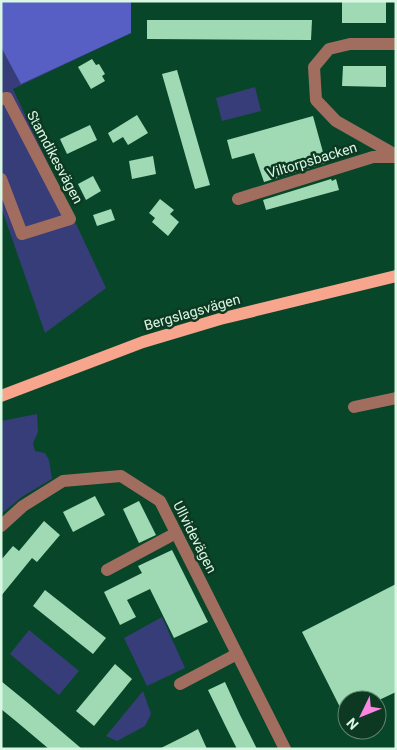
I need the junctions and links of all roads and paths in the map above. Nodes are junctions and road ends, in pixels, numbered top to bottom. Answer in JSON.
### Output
{"nodes":[{"id":1,"x":396,"y":44,"type":"edge"},
{"id":2,"x":1,"y":99,"type":"edge"},
{"id":3,"x":396,"y":156,"type":"edge"},
{"id":4,"x":1,"y":179,"type":"edge"},
{"id":5,"x":238,"y":199,"type":"dead end"},
{"id":6,"x":396,"y":276,"type":"edge"},
{"id":7,"x":1,"y":396,"type":"edge"},
{"id":8,"x":396,"y":398,"type":"edge"},
{"id":9,"x":354,"y":407,"type":"dead end"},
{"id":10,"x":1,"y":526,"type":"edge"},
{"id":11,"x":176,"y":532,"type":"junction"},
{"id":12,"x":107,"y":570,"type":"dead end"},
{"id":13,"x":237,"y":654,"type":"junction"},
{"id":14,"x":180,"y":684,"type":"dead end"},
{"id":15,"x":285,"y":749,"type":"edge"}],
"edges":[{"from":1,"to":3,"type":"street","name":"Viltorpsbacken"},
{"from":2,"to":4,"type":"street","name":"Stamdikesvägen"},
{"from":3,"to":5,"type":"street","name":"Viltorpsbacken"},
{"from":6,"to":7,"type":"main road","name":"Bergslagsvägen"},
{"from":8,"to":9,"type":"street"},
{"from":10,"to":11,"type":"street","name":"Ullvidevägen"},
{"from":11,"to":12,"type":"street"},
{"from":11,"to":13,"type":"street","name":"Ullvidevägen"},
{"from":13,"to":14,"type":"street"},
{"from":13,"to":15,"type":"street","name":"Ullvidevägen"}]}
